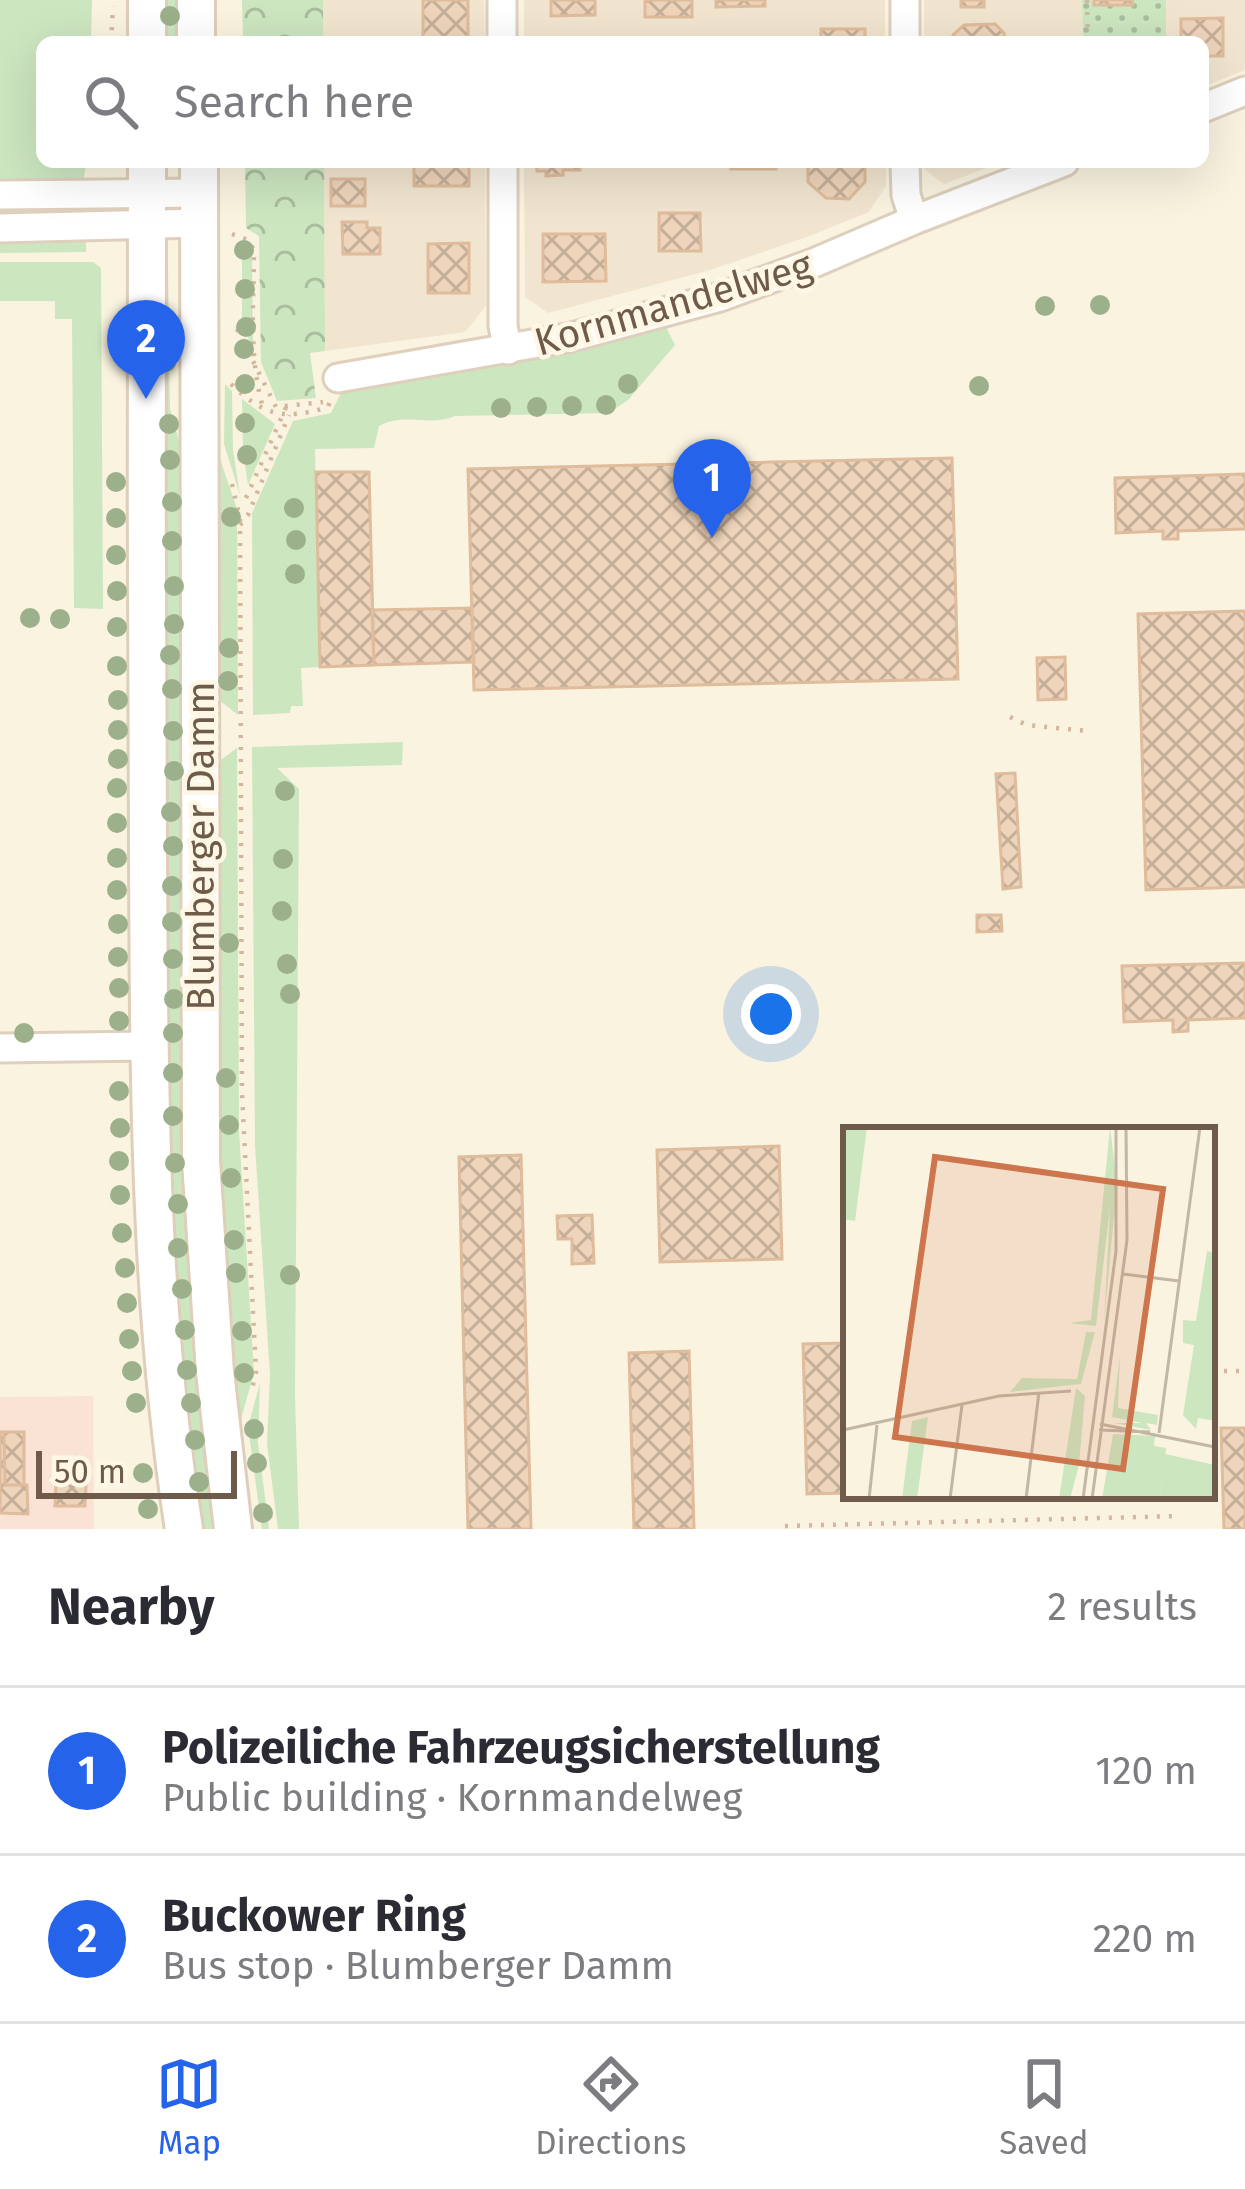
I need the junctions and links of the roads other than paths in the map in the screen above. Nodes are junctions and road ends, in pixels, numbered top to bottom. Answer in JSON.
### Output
{"nodes":[{"id":1,"x":147,"y":0,"type":"edge"},
{"id":2,"x":196,"y":0,"type":"edge"},
{"id":3,"x":502,"y":0,"type":"edge"},
{"id":4,"x":904,"y":0,"type":"edge"},
{"id":5,"x":147,"y":36,"type":"edge"},
{"id":6,"x":196,"y":36,"type":"edge"},
{"id":7,"x":502,"y":36,"type":"edge"},
{"id":8,"x":905,"y":36,"type":"edge"},
{"id":9,"x":1245,"y":92,"type":"edge"},
{"id":10,"x":1209,"y":105,"type":"edge"},
{"id":11,"x":502,"y":168,"type":"edge"},
{"id":12,"x":905,"y":168,"type":"edge"},
{"id":13,"x":1048,"y":168,"type":"edge"},
{"id":14,"x":147,"y":193,"type":"edge"},
{"id":15,"x":0,"y":196,"type":"edge"},
{"id":16,"x":204,"y":203,"type":"edge"},
{"id":17,"x":914,"y":220,"type":"junction"},
{"id":18,"x":0,"y":228,"type":"edge"},
{"id":19,"x":508,"y":350,"type":"junction"},
{"id":20,"x":330,"y":390,"type":"road end"},
{"id":21,"x":149,"y":1046,"type":"junction"},
{"id":22,"x":0,"y":1048,"type":"edge"},
{"id":23,"x":184,"y":1529,"type":"edge"},
{"id":24,"x":233,"y":1529,"type":"edge"}],
"edges":[{"from":1,"to":5,"type":"main road"},
{"from":2,"to":6,"type":"main road"},
{"from":3,"to":7,"type":"street"},
{"from":4,"to":8,"type":"street"},
{"from":9,"to":10,"type":"street"},
{"from":11,"to":19,"type":"street"},
{"from":12,"to":17,"type":"street"},
{"from":13,"to":17,"type":"street","name":"Kornmandelweg"},
{"from":14,"to":15,"type":"street"},
{"from":14,"to":16,"type":"street"},
{"from":14,"to":18,"type":"street"},
{"from":14,"to":21,"type":"main road","name":"Blumberger Damm"},
{"from":16,"to":24,"type":"main road","name":"Blumberger Damm"},
{"from":17,"to":19,"type":"street","name":"Kornmandelweg"},
{"from":19,"to":20,"type":"street","name":"Kornmandelweg"},
{"from":21,"to":22,"type":"street","name":"Blumberger Damm"},
{"from":21,"to":23,"type":"main road","name":"Blumberger Damm"}]}
